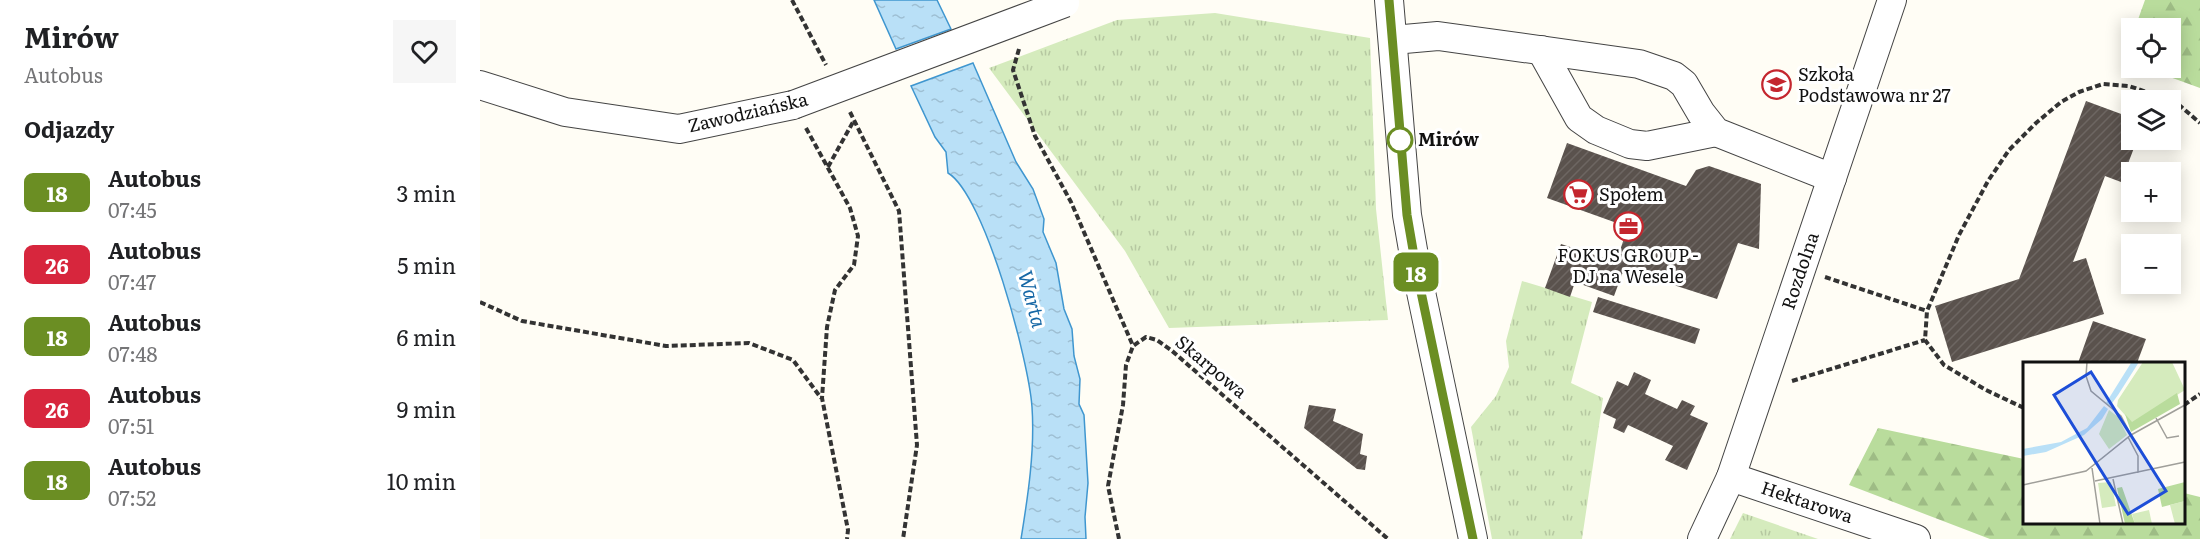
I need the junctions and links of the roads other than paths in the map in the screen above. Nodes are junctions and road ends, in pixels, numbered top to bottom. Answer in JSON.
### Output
{"nodes":[{"id":1,"x":1389,"y":0,"type":"edge"},
{"id":2,"x":1892,"y":0,"type":"edge"},
{"id":3,"x":1071,"y":2,"type":"edge"},
{"id":4,"x":1393,"y":40,"type":"junction"},
{"id":5,"x":1541,"y":50,"type":"junction"},
{"id":6,"x":480,"y":85,"type":"edge"},
{"id":7,"x":1716,"y":132,"type":"junction"},
{"id":8,"x":1832,"y":178,"type":"junction"},
{"id":9,"x":1731,"y":477,"type":"junction"},
{"id":10,"x":1473,"y":539,"type":"edge"},
{"id":11,"x":1702,"y":539,"type":"edge"},
{"id":12,"x":1916,"y":539,"type":"edge"}],
"edges":[{"from":1,"to":4,"type":"street"},
{"from":2,"to":8,"type":"street","name":"Rozdolna"},
{"from":3,"to":6,"type":"street","name":"Zawodziańska","bridge":true},
{"from":4,"to":5,"type":"street"},
{"from":4,"to":10,"type":"street"},
{"from":5,"to":7,"type":"street"},
{"from":5,"to":7,"type":"street"},
{"from":7,"to":8,"type":"street"},
{"from":8,"to":9,"type":"street","name":"Rozdolna"},
{"from":9,"to":11,"type":"street","name":"Rozdolna"},
{"from":9,"to":12,"type":"street","name":"Hektarowa"}]}
